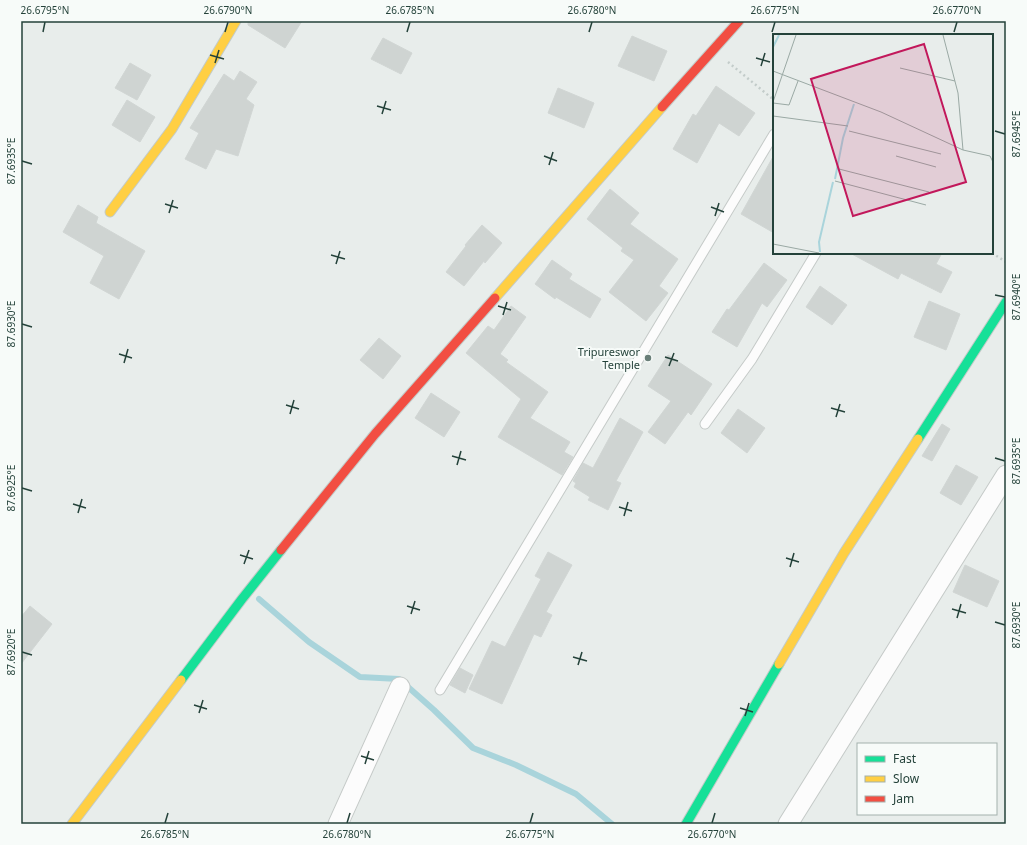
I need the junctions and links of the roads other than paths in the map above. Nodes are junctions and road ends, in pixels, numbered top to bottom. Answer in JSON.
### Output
{"nodes":[{"id":1,"x":236,"y":21,"type":"edge"},
{"id":2,"x":740,"y":21,"type":"edge"},
{"id":3,"x":773,"y":136,"type":"edge"},
{"id":4,"x":110,"y":212,"type":"dead end"},
{"id":5,"x":815,"y":254,"type":"edge"},
{"id":6,"x":1006,"y":302,"type":"edge"},
{"id":7,"x":705,"y":424,"type":"dead end"},
{"id":8,"x":1006,"y":475,"type":"edge"},
{"id":9,"x":400,"y":687,"type":"dead end"},
{"id":10,"x":440,"y":690,"type":"dead end"},
{"id":11,"x":72,"y":824,"type":"edge"},
{"id":12,"x":338,"y":824,"type":"edge"},
{"id":13,"x":686,"y":824,"type":"edge"},
{"id":14,"x":788,"y":824,"type":"edge"}],
"edges":[{"from":1,"to":4,"type":"street"},
{"from":2,"to":11,"type":"street"},
{"from":3,"to":10,"type":"lane"},
{"from":5,"to":7,"type":"lane"},
{"from":6,"to":13,"type":"street"},
{"from":8,"to":14,"type":"street"},
{"from":9,"to":12,"type":"street"}]}
